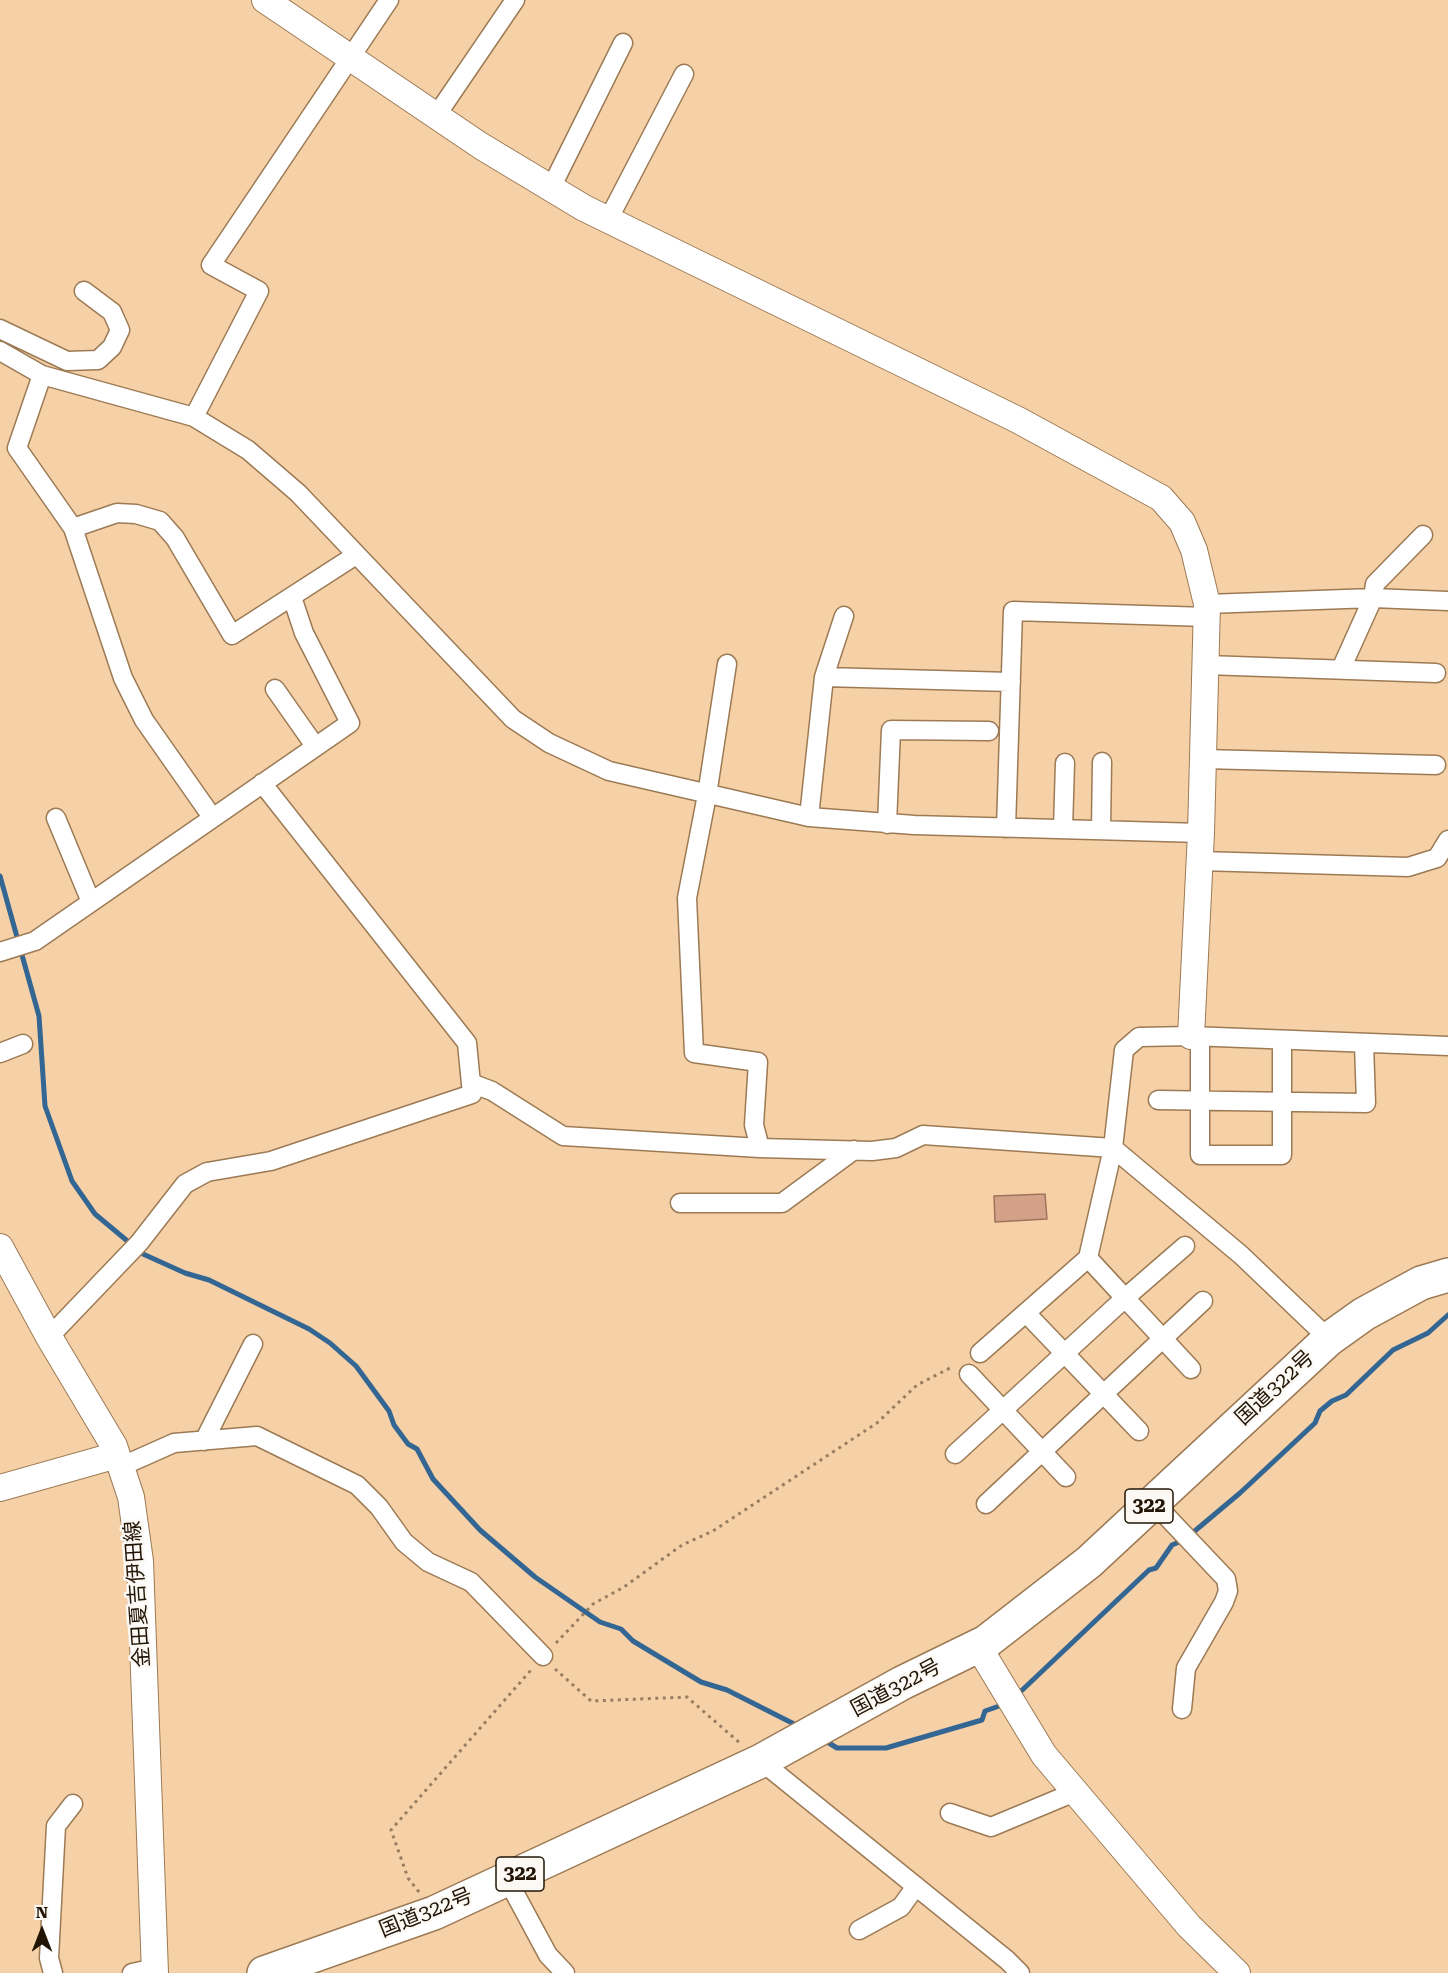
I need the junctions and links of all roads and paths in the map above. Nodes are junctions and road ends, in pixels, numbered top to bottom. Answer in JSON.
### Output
{"nodes":[{"id":1,"x":265,"y":0,"type":"edge"},
{"id":2,"x":389,"y":0,"type":"edge"},
{"id":3,"x":515,"y":0,"type":"edge"},
{"id":4,"x":623,"y":44,"type":"dead end"},
{"id":5,"x":350,"y":58,"type":"junction"},
{"id":6,"x":684,"y":74,"type":"dead end"},
{"id":7,"x":436,"y":116,"type":"junction"},
{"id":8,"x":551,"y":188,"type":"junction"},
{"id":9,"x":608,"y":220,"type":"junction"},
{"id":10,"x":84,"y":291,"type":"dead end"},
{"id":11,"x":0,"y":329,"type":"edge"},
{"id":12,"x":0,"y":351,"type":"edge"},
{"id":13,"x":42,"y":375,"type":"junction"},
{"id":14,"x":194,"y":417,"type":"junction"},
{"id":15,"x":73,"y":528,"type":"junction"},
{"id":16,"x":1423,"y":535,"type":"dead end"},
{"id":17,"x":356,"y":555,"type":"junction"},
{"id":18,"x":292,"y":597,"type":"junction"},
{"id":19,"x":1373,"y":598,"type":"junction"},
{"id":20,"x":1448,"y":601,"type":"edge"},
{"id":21,"x":1208,"y":610,"type":"junction"},
{"id":22,"x":844,"y":616,"type":"dead end"},
{"id":23,"x":727,"y":664,"type":"dead end"},
{"id":24,"x":1206,"y":665,"type":"junction"},
{"id":25,"x":1341,"y":669,"type":"junction"},
{"id":26,"x":1436,"y":673,"type":"dead end"},
{"id":27,"x":824,"y":677,"type":"junction"},
{"id":28,"x":1011,"y":682,"type":"junction"},
{"id":29,"x":276,"y":689,"type":"dead end"},
{"id":30,"x":989,"y":731,"type":"dead end"},
{"id":31,"x":315,"y":746,"type":"junction"},
{"id":32,"x":1203,"y":759,"type":"junction"},
{"id":33,"x":1102,"y":762,"type":"dead end"},
{"id":34,"x":1065,"y":763,"type":"dead end"},
{"id":35,"x":1436,"y":765,"type":"dead end"},
{"id":36,"x":262,"y":783,"type":"junction"},
{"id":37,"x":706,"y":795,"type":"junction"},
{"id":38,"x":212,"y":817,"type":"junction"},
{"id":39,"x":809,"y":817,"type":"junction"},
{"id":40,"x":57,"y":818,"type":"dead end"},
{"id":41,"x":887,"y":824,"type":"junction"},
{"id":42,"x":1006,"y":828,"type":"junction"},
{"id":43,"x":1063,"y":829,"type":"junction"},
{"id":44,"x":1101,"y":830,"type":"junction"},
{"id":45,"x":1201,"y":833,"type":"junction"},
{"id":46,"x":1448,"y":840,"type":"edge"},
{"id":47,"x":1200,"y":861,"type":"junction"},
{"id":48,"x":92,"y":902,"type":"junction"},
{"id":49,"x":12,"y":949,"type":"edge"},
{"id":50,"x":1196,"y":1036,"type":"junction"},
{"id":51,"x":1282,"y":1040,"type":"junction"},
{"id":52,"x":23,"y":1044,"type":"dead end"},
{"id":53,"x":1364,"y":1044,"type":"junction"},
{"id":54,"x":1448,"y":1046,"type":"edge"},
{"id":55,"x":0,"y":1053,"type":"edge"},
{"id":56,"x":471,"y":1083,"type":"junction"},
{"id":57,"x":1158,"y":1100,"type":"dead end"},
{"id":58,"x":1200,"y":1100,"type":"junction"},
{"id":59,"x":1282,"y":1102,"type":"junction"},
{"id":60,"x":760,"y":1148,"type":"junction"},
{"id":61,"x":1113,"y":1148,"type":"junction"},
{"id":62,"x":854,"y":1150,"type":"junction"},
{"id":63,"x":680,"y":1203,"type":"dead end"},
{"id":64,"x":1185,"y":1246,"type":"dead end"},
{"id":65,"x":0,"y":1247,"type":"edge"},
{"id":66,"x":1088,"y":1258,"type":"junction"},
{"id":67,"x":1448,"y":1275,"type":"edge"},
{"id":68,"x":1125,"y":1298,"type":"junction"},
{"id":69,"x":1203,"y":1300,"type":"dead end"},
{"id":70,"x":1026,"y":1313,"type":"junction"},
{"id":71,"x":49,"y":1337,"type":"junction"},
{"id":72,"x":1163,"y":1338,"type":"junction"},
{"id":73,"x":1329,"y":1339,"type":"junction"},
{"id":74,"x":253,"y":1344,"type":"dead end"},
{"id":75,"x":980,"y":1353,"type":"joint"},
{"id":76,"x":1066,"y":1353,"type":"junction"},
{"id":77,"x":1191,"y":1369,"type":"dead end"},
{"id":78,"x":969,"y":1374,"type":"dead end"},
{"id":79,"x":1104,"y":1393,"type":"junction"},
{"id":80,"x":1003,"y":1410,"type":"junction"},
{"id":81,"x":1138,"y":1431,"type":"dead end"},
{"id":82,"x":204,"y":1441,"type":"junction"},
{"id":83,"x":1042,"y":1451,"type":"junction"},
{"id":84,"x":955,"y":1454,"type":"dead end"},
{"id":85,"x":118,"y":1461,"type":"junction"},
{"id":86,"x":1066,"y":1477,"type":"dead end"},
{"id":87,"x":0,"y":1488,"type":"edge"},
{"id":88,"x":1153,"y":1502,"type":"junction"},
{"id":89,"x":986,"y":1504,"type":"dead end"},
{"id":90,"x":978,"y":1646,"type":"junction"},
{"id":91,"x":543,"y":1656,"type":"junction"},
{"id":92,"x":1182,"y":1709,"type":"dead end"},
{"id":93,"x":765,"y":1758,"type":"junction"},
{"id":94,"x":1075,"y":1792,"type":"junction"},
{"id":95,"x":73,"y":1804,"type":"dead end"},
{"id":96,"x":950,"y":1813,"type":"dead end"},
{"id":97,"x":507,"y":1879,"type":"junction"},
{"id":98,"x":916,"y":1886,"type":"junction"},
{"id":99,"x":434,"y":1913,"type":"junction"},
{"id":100,"x":859,"y":1930,"type":"dead end"},
{"id":101,"x":148,"y":1971,"type":"edge"},
{"id":102,"x":53,"y":1973,"type":"edge"},
{"id":103,"x":264,"y":1973,"type":"edge"},
{"id":104,"x":566,"y":1973,"type":"edge"},
{"id":105,"x":1020,"y":1973,"type":"edge"},
{"id":106,"x":1237,"y":1973,"type":"edge"}],
"edges":[{"from":1,"to":5,"type":"street"},
{"from":2,"to":5,"type":"street"},
{"from":3,"to":7,"type":"street"},
{"from":4,"to":8,"type":"street"},
{"from":5,"to":7,"type":"street"},
{"from":5,"to":14,"type":"street"},
{"from":6,"to":9,"type":"street"},
{"from":7,"to":8,"type":"street"},
{"from":8,"to":9,"type":"street"},
{"from":9,"to":21,"type":"street"},
{"from":10,"to":11,"type":"street"},
{"from":12,"to":13,"type":"street"},
{"from":13,"to":14,"type":"street"},
{"from":13,"to":15,"type":"street"},
{"from":14,"to":17,"type":"street"},
{"from":15,"to":18,"type":"street"},
{"from":15,"to":38,"type":"street"},
{"from":16,"to":19,"type":"street"},
{"from":17,"to":18,"type":"street"},
{"from":17,"to":37,"type":"street"},
{"from":18,"to":31,"type":"street"},
{"from":19,"to":20,"type":"street"},
{"from":19,"to":21,"type":"street"},
{"from":19,"to":25,"type":"street"},
{"from":21,"to":24,"type":"street"},
{"from":21,"to":28,"type":"street"},
{"from":22,"to":27,"type":"street"},
{"from":23,"to":37,"type":"street"},
{"from":24,"to":25,"type":"street"},
{"from":24,"to":32,"type":"street"},
{"from":25,"to":26,"type":"street"},
{"from":27,"to":28,"type":"street"},
{"from":27,"to":39,"type":"street"},
{"from":28,"to":42,"type":"street"},
{"from":29,"to":31,"type":"street"},
{"from":30,"to":41,"type":"street"},
{"from":31,"to":36,"type":"street"},
{"from":32,"to":35,"type":"street"},
{"from":32,"to":45,"type":"street"},
{"from":33,"to":44,"type":"street"},
{"from":34,"to":43,"type":"street"},
{"from":36,"to":38,"type":"street"},
{"from":36,"to":56,"type":"street"},
{"from":37,"to":39,"type":"street"},
{"from":37,"to":60,"type":"street"},
{"from":38,"to":48,"type":"street"},
{"from":39,"to":41,"type":"street"},
{"from":40,"to":48,"type":"street"},
{"from":41,"to":42,"type":"street"},
{"from":42,"to":43,"type":"street"},
{"from":43,"to":44,"type":"street"},
{"from":44,"to":45,"type":"street"},
{"from":45,"to":47,"type":"street"},
{"from":46,"to":47,"type":"street"},
{"from":47,"to":50,"type":"street"},
{"from":48,"to":49,"type":"street"},
{"from":50,"to":51,"type":"street"},
{"from":50,"to":58,"type":"street"},
{"from":50,"to":61,"type":"street"},
{"from":51,"to":53,"type":"street"},
{"from":51,"to":59,"type":"street"},
{"from":52,"to":55,"type":"street"},
{"from":53,"to":54,"type":"street"},
{"from":53,"to":59,"type":"street"},
{"from":56,"to":60,"type":"street"},
{"from":56,"to":71,"type":"street"},
{"from":57,"to":58,"type":"street"},
{"from":58,"to":59,"type":"street"},
{"from":58,"to":59,"type":"street"},
{"from":60,"to":62,"type":"street"},
{"from":61,"to":62,"type":"street"},
{"from":61,"to":66,"type":"street"},
{"from":61,"to":73,"type":"street"},
{"from":62,"to":63,"type":"street"},
{"from":64,"to":68,"type":"street"},
{"from":65,"to":71,"type":"street","name":"金田夏吉伊田線"},
{"from":66,"to":68,"type":"street"},
{"from":66,"to":70,"type":"street"},
{"from":67,"to":73,"type":"highway","name":"国道322号","number":"322"},
{"from":68,"to":72,"type":"street"},
{"from":68,"to":76,"type":"street"},
{"from":69,"to":72,"type":"street"},
{"from":70,"to":75,"type":"street"},
{"from":70,"to":76,"type":"street"},
{"from":71,"to":85,"type":"street","name":"金田夏吉伊田線"},
{"from":72,"to":77,"type":"street"},
{"from":72,"to":79,"type":"street"},
{"from":73,"to":88,"type":"highway","name":"国道322号","number":"322"},
{"from":74,"to":82,"type":"street"},
{"from":75,"to":91,"type":"path"},
{"from":76,"to":79,"type":"street"},
{"from":76,"to":80,"type":"street"},
{"from":78,"to":80,"type":"street"},
{"from":79,"to":81,"type":"street"},
{"from":79,"to":83,"type":"street"},
{"from":80,"to":83,"type":"street"},
{"from":80,"to":84,"type":"street"},
{"from":82,"to":85,"type":"street"},
{"from":82,"to":91,"type":"street"},
{"from":83,"to":86,"type":"street"},
{"from":83,"to":89,"type":"street"},
{"from":85,"to":87,"type":"street"},
{"from":85,"to":101,"type":"street","name":"金田夏吉伊田線"},
{"from":88,"to":90,"type":"highway","name":"国道322号","number":"322"},
{"from":88,"to":92,"type":"street"},
{"from":90,"to":93,"type":"highway","name":"国道322号","number":"322"},
{"from":90,"to":94,"type":"street"},
{"from":91,"to":93,"type":"path"},
{"from":91,"to":99,"type":"path"},
{"from":93,"to":97,"type":"highway","name":"国道322号","number":"322"},
{"from":93,"to":98,"type":"street"},
{"from":94,"to":96,"type":"street"},
{"from":94,"to":106,"type":"street"},
{"from":95,"to":102,"type":"street"},
{"from":97,"to":99,"type":"highway","name":"国道322号","number":"322"},
{"from":97,"to":104,"type":"street"},
{"from":98,"to":100,"type":"street"},
{"from":98,"to":105,"type":"street"},
{"from":99,"to":103,"type":"highway","name":"国道322号","number":"322"}]}
